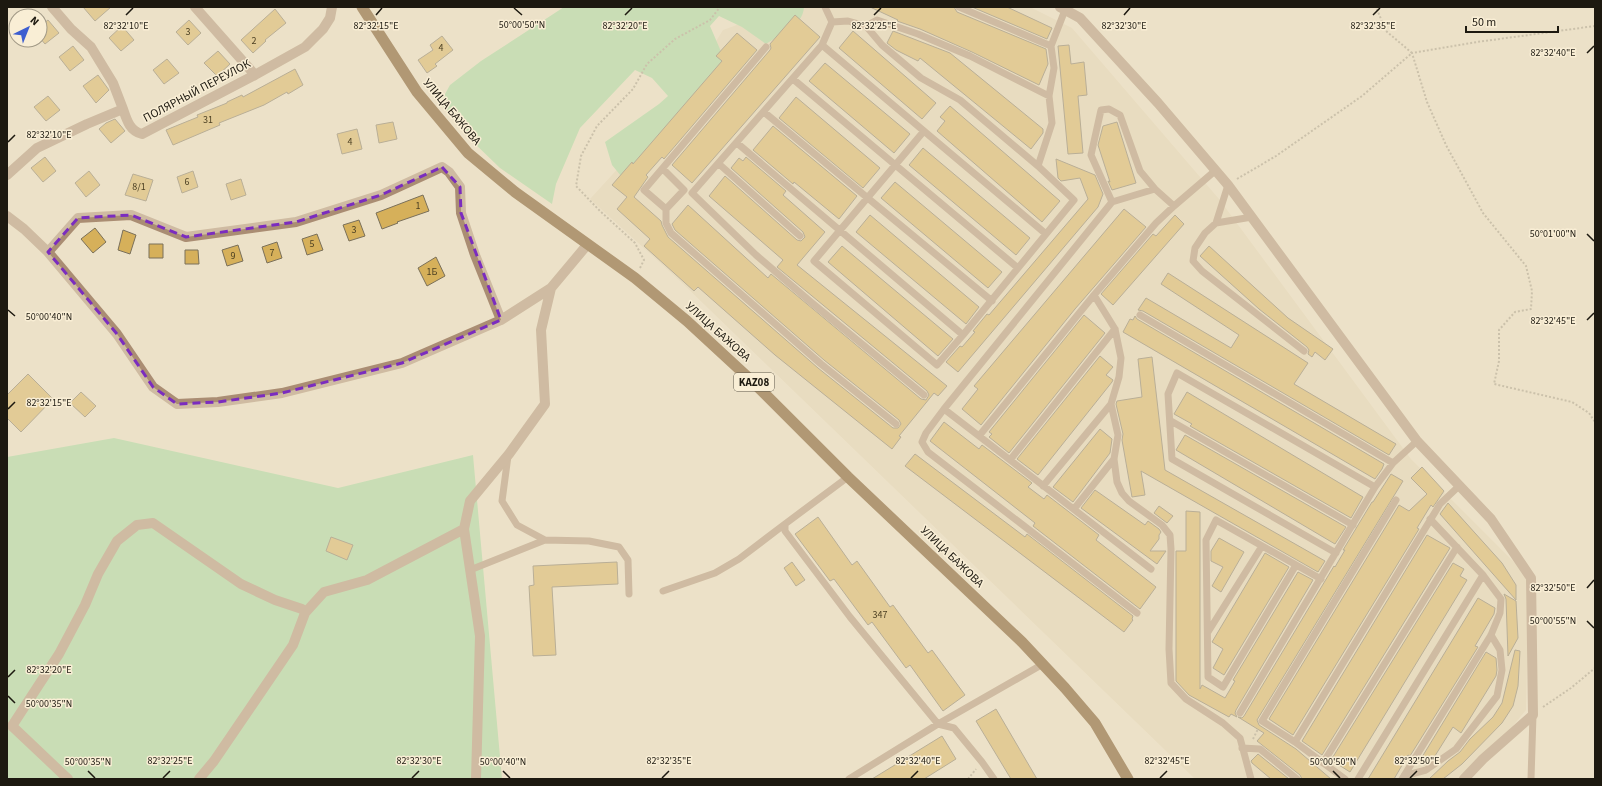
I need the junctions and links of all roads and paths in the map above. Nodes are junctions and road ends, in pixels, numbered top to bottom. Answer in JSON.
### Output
{"nodes":[{"id":1,"x":52,"y":7,"type":"edge"},
{"id":2,"x":195,"y":7,"type":"edge"},
{"id":3,"x":332,"y":7,"type":"edge"},
{"id":4,"x":362,"y":7,"type":"edge"},
{"id":5,"x":720,"y":7,"type":"edge"},
{"id":6,"x":825,"y":7,"type":"edge"},
{"id":7,"x":959,"y":7,"type":"edge"},
{"id":8,"x":1376,"y":7,"type":"edge"},
{"id":9,"x":1063,"y":8,"type":"edge"},
{"id":10,"x":832,"y":22,"type":"junction"},
{"id":11,"x":866,"y":26,"type":"junction"},
{"id":12,"x":1595,"y":26,"type":"edge"},
{"id":13,"x":822,"y":45,"type":"junction"},
{"id":14,"x":1051,"y":46,"type":"junction"},
{"id":15,"x":766,"y":47,"type":"dead end"},
{"id":16,"x":1412,"y":53,"type":"junction"},
{"id":17,"x":255,"y":75,"type":"junction"},
{"id":18,"x":793,"y":79,"type":"junction"},
{"id":19,"x":1049,"y":96,"type":"junction"},
{"id":20,"x":124,"y":109,"type":"junction"},
{"id":21,"x":764,"y":112,"type":"junction"},
{"id":22,"x":924,"y":130,"type":"junction"},
{"id":23,"x":736,"y":143,"type":"junction"},
{"id":24,"x":719,"y":164,"type":"junction"},
{"id":25,"x":895,"y":164,"type":"junction"},
{"id":26,"x":1038,"y":166,"type":"junction"},
{"id":27,"x":663,"y":169,"type":"junction"},
{"id":28,"x":1216,"y":170,"type":"junction"},
{"id":29,"x":7,"y":175,"type":"edge"},
{"id":30,"x":1228,"y":184,"type":"junction"},
{"id":31,"x":1154,"y":189,"type":"junction"},
{"id":32,"x":684,"y":190,"type":"junction"},
{"id":33,"x":692,"y":193,"type":"junction"},
{"id":34,"x":868,"y":197,"type":"junction"},
{"id":35,"x":1112,"y":202,"type":"junction"},
{"id":36,"x":1174,"y":206,"type":"junction"},
{"id":37,"x":666,"y":209,"type":"junction"},
{"id":38,"x":7,"y":216,"type":"edge"},
{"id":39,"x":1252,"y":217,"type":"junction"},
{"id":40,"x":1216,"y":223,"type":"junction"},
{"id":41,"x":840,"y":231,"type":"junction"},
{"id":42,"x":1046,"y":234,"type":"junction"},
{"id":43,"x":800,"y":236,"type":"dead end"},
{"id":44,"x":587,"y":245,"type":"junction"},
{"id":45,"x":48,"y":252,"type":"junction"},
{"id":46,"x":1018,"y":268,"type":"junction"},
{"id":47,"x":635,"y":278,"type":"junction"},
{"id":48,"x":551,"y":288,"type":"junction"},
{"id":49,"x":1094,"y":296,"type":"junction"},
{"id":50,"x":992,"y":301,"type":"junction"},
{"id":51,"x":1140,"y":315,"type":"dead end"},
{"id":52,"x":502,"y":320,"type":"junction"},
{"id":53,"x":1115,"y":329,"type":"junction"},
{"id":54,"x":963,"y":335,"type":"junction"},
{"id":55,"x":1304,"y":351,"type":"dead end"},
{"id":56,"x":924,"y":395,"type":"dead end"},
{"id":57,"x":1111,"y":404,"type":"junction"},
{"id":58,"x":944,"y":409,"type":"junction"},
{"id":59,"x":1171,"y":421,"type":"junction"},
{"id":60,"x":1595,"y":422,"type":"edge"},
{"id":61,"x":896,"y":424,"type":"dead end"},
{"id":62,"x":979,"y":436,"type":"junction"},
{"id":63,"x":1417,"y":441,"type":"junction"},
{"id":64,"x":509,"y":454,"type":"junction"},
{"id":65,"x":1114,"y":458,"type":"junction"},
{"id":66,"x":1010,"y":460,"type":"junction"},
{"id":67,"x":1393,"y":463,"type":"junction"},
{"id":68,"x":848,"y":476,"type":"junction"},
{"id":69,"x":1043,"y":486,"type":"junction"},
{"id":70,"x":1459,"y":486,"type":"junction"},
{"id":71,"x":1375,"y":487,"type":"junction"},
{"id":72,"x":1396,"y":500,"type":"dead end"},
{"id":73,"x":1074,"y":509,"type":"junction"},
{"id":74,"x":1430,"y":519,"type":"junction"},
{"id":75,"x":785,"y":524,"type":"junction"},
{"id":76,"x":1353,"y":525,"type":"junction"},
{"id":77,"x":464,"y":529,"type":"junction"},
{"id":78,"x":545,"y":540,"type":"junction"},
{"id":79,"x":1262,"y":546,"type":"junction"},
{"id":80,"x":1457,"y":547,"type":"junction"},
{"id":81,"x":1336,"y":553,"type":"junction"},
{"id":82,"x":1296,"y":565,"type":"junction"},
{"id":83,"x":1151,"y":569,"type":"dead end"},
{"id":84,"x":470,"y":570,"type":"junction"},
{"id":85,"x":1483,"y":575,"type":"junction"},
{"id":86,"x":1321,"y":579,"type":"junction"},
{"id":87,"x":663,"y":592,"type":"dead end"},
{"id":88,"x":629,"y":594,"type":"dead end"},
{"id":89,"x":305,"y":613,"type":"junction"},
{"id":90,"x":1137,"y":613,"type":"dead end"},
{"id":91,"x":1207,"y":633,"type":"junction"},
{"id":92,"x":1491,"y":635,"type":"junction"},
{"id":93,"x":1042,"y":664,"type":"junction"},
{"id":94,"x":1595,"y":668,"type":"edge"},
{"id":95,"x":1240,"y":713,"type":"dead end"},
{"id":96,"x":1533,"y":714,"type":"junction"},
{"id":97,"x":1262,"y":721,"type":"junction"},
{"id":98,"x":938,"y":724,"type":"junction"},
{"id":99,"x":1295,"y":742,"type":"junction"},
{"id":100,"x":1246,"y":748,"type":"junction"},
{"id":101,"x":1323,"y":763,"type":"junction"},
{"id":102,"x":1403,"y":778,"type":"edge"},
{"id":103,"x":68,"y":779,"type":"edge"},
{"id":104,"x":199,"y":779,"type":"edge"},
{"id":105,"x":476,"y":779,"type":"edge"},
{"id":106,"x":849,"y":779,"type":"edge"},
{"id":107,"x":994,"y":779,"type":"edge"},
{"id":108,"x":1128,"y":779,"type":"edge"},
{"id":109,"x":1251,"y":779,"type":"edge"},
{"id":110,"x":1297,"y":779,"type":"edge"},
{"id":111,"x":1345,"y":779,"type":"edge"},
{"id":112,"x":1358,"y":779,"type":"edge"},
{"id":113,"x":1464,"y":779,"type":"edge"},
{"id":114,"x":1531,"y":779,"type":"edge"}],
"edges":[{"from":1,"to":20,"type":"street"},
{"from":2,"to":17,"type":"street"},
{"from":3,"to":17,"type":"street","name":"ПОЛЯРНЫЙ ПЕРЕУЛОК"},
{"from":4,"to":44,"type":"highway","name":"УЛИЦА БАЖОВА","number":"KAZ08"},
{"from":5,"to":47,"type":"path"},
{"from":6,"to":10,"type":"lane"},
{"from":7,"to":14,"type":"lane"},
{"from":8,"to":16,"type":"path"},
{"from":9,"to":14,"type":"lane"},
{"from":9,"to":28,"type":"street"},
{"from":10,"to":11,"type":"lane"},
{"from":10,"to":13,"type":"lane"},
{"from":11,"to":19,"type":"lane"},
{"from":11,"to":26,"type":"lane"},
{"from":12,"to":16,"type":"path"},
{"from":13,"to":18,"type":"lane"},
{"from":13,"to":22,"type":"lane"},
{"from":14,"to":19,"type":"lane"},
{"from":15,"to":27,"type":"lane"},
{"from":16,"to":30,"type":"path"},
{"from":16,"to":60,"type":"path"},
{"from":17,"to":20,"type":"street","name":"ПОЛЯРНЫЙ ПЕРЕУЛОК"},
{"from":18,"to":21,"type":"lane"},
{"from":18,"to":25,"type":"lane"},
{"from":19,"to":26,"type":"lane"},
{"from":20,"to":29,"type":"street","name":"ПОЛЯРНЫЙ ПЕРЕУЛОК"},
{"from":21,"to":23,"type":"lane"},
{"from":21,"to":34,"type":"lane"},
{"from":22,"to":25,"type":"lane"},
{"from":22,"to":42,"type":"lane"},
{"from":23,"to":24,"type":"lane"},
{"from":23,"to":41,"type":"lane"},
{"from":24,"to":33,"type":"lane"},
{"from":24,"to":43,"type":"lane"},
{"from":25,"to":34,"type":"lane"},
{"from":25,"to":46,"type":"lane"},
{"from":26,"to":42,"type":"lane"},
{"from":27,"to":32,"type":"lane"},
{"from":27,"to":37,"type":"lane"},
{"from":28,"to":30,"type":"street"},
{"from":28,"to":36,"type":"lane"},
{"from":30,"to":39,"type":"street"},
{"from":30,"to":40,"type":"lane"},
{"from":31,"to":35,"type":"lane"},
{"from":31,"to":35,"type":"lane"},
{"from":31,"to":36,"type":"lane"},
{"from":32,"to":33,"type":"lane"},
{"from":32,"to":37,"type":"lane"},
{"from":33,"to":56,"type":"lane"},
{"from":34,"to":41,"type":"lane"},
{"from":34,"to":50,"type":"lane"},
{"from":35,"to":58,"type":"lane"},
{"from":36,"to":49,"type":"lane"},
{"from":37,"to":61,"type":"lane"},
{"from":38,"to":45,"type":"street"},
{"from":39,"to":40,"type":"lane"},
{"from":39,"to":63,"type":"street"},
{"from":40,"to":55,"type":"lane"},
{"from":41,"to":54,"type":"lane"},
{"from":41,"to":54,"type":"lane"},
{"from":42,"to":46,"type":"lane"},
{"from":44,"to":47,"type":"highway","name":"УЛИЦА БАЖОВА","number":"KAZ08"},
{"from":44,"to":48,"type":"street"},
{"from":45,"to":52,"type":"street"},
{"from":45,"to":52,"type":"street"},
{"from":46,"to":50,"type":"lane"},
{"from":47,"to":68,"type":"highway","name":"УЛИЦА БАЖОВА","number":"KAZ08"},
{"from":48,"to":52,"type":"street"},
{"from":48,"to":64,"type":"street"},
{"from":49,"to":53,"type":"lane"},
{"from":49,"to":62,"type":"lane"},
{"from":50,"to":54,"type":"lane"},
{"from":51,"to":67,"type":"lane"},
{"from":53,"to":57,"type":"lane"},
{"from":53,"to":66,"type":"lane"},
{"from":57,"to":65,"type":"lane"},
{"from":57,"to":69,"type":"lane"},
{"from":58,"to":62,"type":"lane"},
{"from":58,"to":90,"type":"lane"},
{"from":59,"to":71,"type":"lane"},
{"from":59,"to":76,"type":"lane"},
{"from":59,"to":81,"type":"lane"},
{"from":62,"to":66,"type":"lane"},
{"from":63,"to":67,"type":"lane"},
{"from":63,"to":70,"type":"street"},
{"from":64,"to":77,"type":"street"},
{"from":64,"to":78,"type":"lane"},
{"from":65,"to":73,"type":"lane"},
{"from":65,"to":100,"type":"lane"},
{"from":66,"to":69,"type":"lane"},
{"from":67,"to":71,"type":"lane"},
{"from":68,"to":75,"type":"lane"},
{"from":68,"to":93,"type":"highway","name":"УЛИЦА БАЖОВА","number":"KAZ08"},
{"from":69,"to":73,"type":"lane"},
{"from":70,"to":74,"type":"lane"},
{"from":70,"to":96,"type":"street"},
{"from":71,"to":76,"type":"lane"},
{"from":72,"to":97,"type":"lane"},
{"from":73,"to":83,"type":"lane"},
{"from":74,"to":80,"type":"lane"},
{"from":74,"to":99,"type":"lane"},
{"from":75,"to":87,"type":"lane"},
{"from":75,"to":98,"type":"lane"},
{"from":76,"to":81,"type":"lane"},
{"from":77,"to":84,"type":"street"},
{"from":77,"to":89,"type":"street"},
{"from":78,"to":84,"type":"lane"},
{"from":78,"to":88,"type":"lane"},
{"from":79,"to":82,"type":"lane"},
{"from":79,"to":91,"type":"lane"},
{"from":79,"to":91,"type":"lane"},
{"from":80,"to":85,"type":"lane"},
{"from":80,"to":101,"type":"lane"},
{"from":81,"to":86,"type":"lane"},
{"from":82,"to":86,"type":"lane"},
{"from":82,"to":91,"type":"lane"},
{"from":84,"to":105,"type":"street"},
{"from":85,"to":92,"type":"lane"},
{"from":85,"to":112,"type":"lane"},
{"from":86,"to":95,"type":"lane"},
{"from":89,"to":103,"type":"street"},
{"from":89,"to":104,"type":"street"},
{"from":92,"to":102,"type":"lane"},
{"from":92,"to":102,"type":"lane"},
{"from":93,"to":98,"type":"lane"},
{"from":93,"to":108,"type":"highway","name":"УЛИЦА БАЖОВА","number":"KAZ08"},
{"from":94,"to":96,"type":"path"},
{"from":96,"to":113,"type":"street"},
{"from":96,"to":114,"type":"lane"},
{"from":97,"to":99,"type":"lane"},
{"from":97,"to":100,"type":"path"},
{"from":98,"to":106,"type":"lane"},
{"from":98,"to":107,"type":"lane"},
{"from":99,"to":101,"type":"lane"},
{"from":100,"to":109,"type":"lane"},
{"from":100,"to":110,"type":"lane"},
{"from":101,"to":111,"type":"lane"}]}
